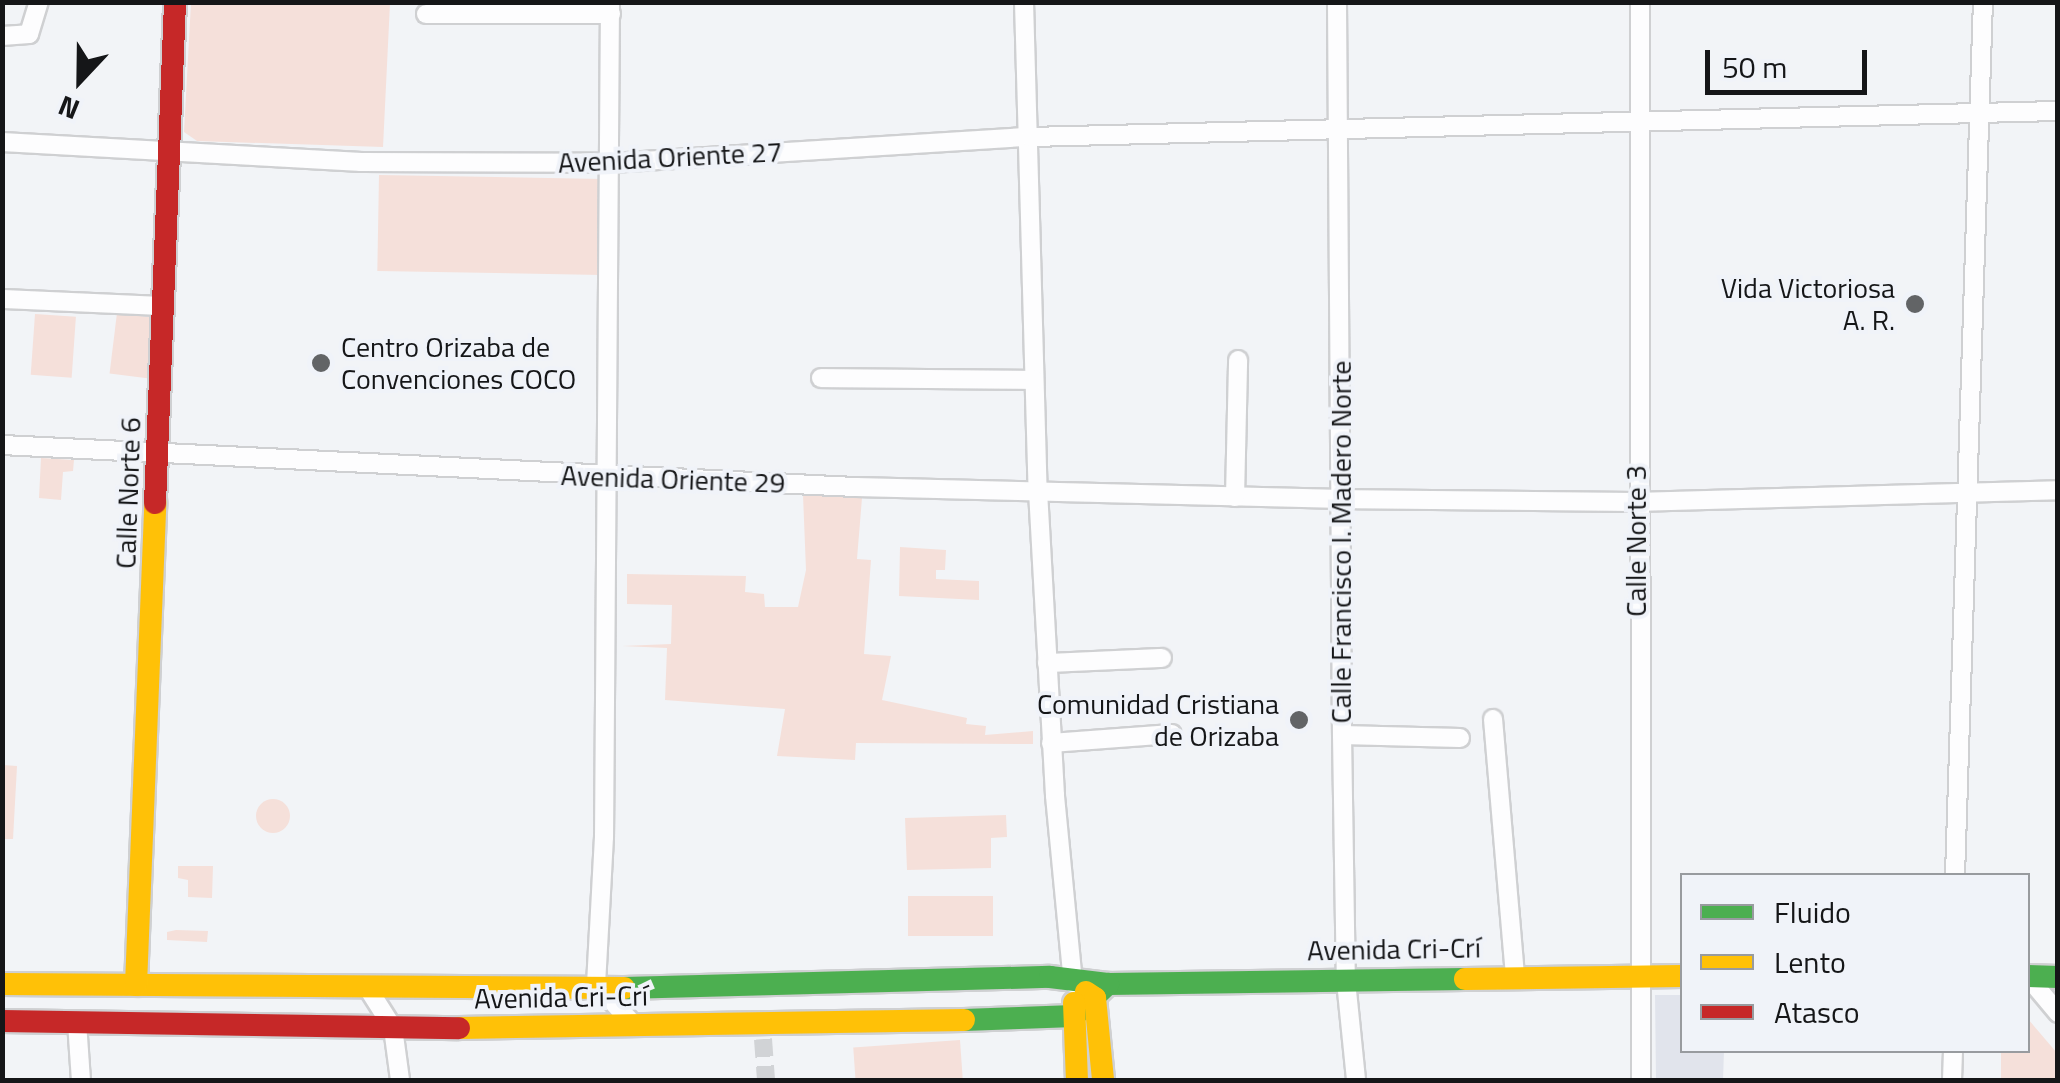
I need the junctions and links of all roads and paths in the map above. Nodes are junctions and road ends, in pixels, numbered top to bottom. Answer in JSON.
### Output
{"nodes":[{"id":1,"x":39,"y":2,"type":"edge"},
{"id":2,"x":176,"y":2,"type":"edge"},
{"id":3,"x":1024,"y":2,"type":"edge"},
{"id":4,"x":1338,"y":2,"type":"edge"},
{"id":5,"x":1640,"y":2,"type":"edge"},
{"id":6,"x":1983,"y":2,"type":"edge"},
{"id":7,"x":610,"y":8,"type":"edge"},
{"id":8,"x":426,"y":14,"type":"dead end"},
{"id":9,"x":2,"y":36,"type":"edge"},
{"id":10,"x":1978,"y":111,"type":"junction"},
{"id":11,"x":2058,"y":111,"type":"edge"},
{"id":12,"x":1642,"y":124,"type":"junction"},
{"id":13,"x":1338,"y":132,"type":"junction"},
{"id":14,"x":1030,"y":136,"type":"junction"},
{"id":15,"x":2,"y":142,"type":"edge"},
{"id":16,"x":168,"y":153,"type":"junction"},
{"id":17,"x":611,"y":163,"type":"junction"},
{"id":18,"x":2,"y":299,"type":"edge"},
{"id":19,"x":164,"y":306,"type":"junction"},
{"id":20,"x":1238,"y":360,"type":"dead end"},
{"id":21,"x":822,"y":378,"type":"dead end"},
{"id":22,"x":1034,"y":380,"type":"junction"},
{"id":23,"x":2,"y":445,"type":"edge"},
{"id":24,"x":161,"y":453,"type":"junction"},
{"id":25,"x":609,"y":474,"type":"junction"},
{"id":26,"x":2058,"y":490,"type":"edge"},
{"id":27,"x":1038,"y":492,"type":"junction"},
{"id":28,"x":1964,"y":492,"type":"junction"},
{"id":29,"x":1235,"y":497,"type":"junction"},
{"id":30,"x":1343,"y":499,"type":"junction"},
{"id":31,"x":1635,"y":502,"type":"junction"},
{"id":32,"x":1162,"y":658,"type":"dead end"},
{"id":33,"x":1047,"y":663,"type":"junction"},
{"id":34,"x":1493,"y":719,"type":"dead end"},
{"id":35,"x":1172,"y":734,"type":"dead end"},
{"id":36,"x":1342,"y":734,"type":"junction"},
{"id":37,"x":1460,"y":738,"type":"dead end"},
{"id":38,"x":1051,"y":743,"type":"junction"},
{"id":39,"x":1955,"y":873,"type":"edge"},
{"id":40,"x":1640,"y":976,"type":"junction"},
{"id":41,"x":1680,"y":976,"type":"edge"},
{"id":42,"x":2058,"y":976,"type":"edge"},
{"id":43,"x":1515,"y":977,"type":"junction"},
{"id":44,"x":2030,"y":977,"type":"edge"},
{"id":45,"x":2030,"y":979,"type":"edge"},
{"id":46,"x":1346,"y":981,"type":"junction"},
{"id":47,"x":1074,"y":983,"type":"junction"},
{"id":48,"x":2,"y":984,"type":"edge"},
{"id":49,"x":596,"y":984,"type":"junction"},
{"id":50,"x":136,"y":985,"type":"junction"},
{"id":51,"x":369,"y":990,"type":"junction"},
{"id":52,"x":1102,"y":991,"type":"junction"},
{"id":53,"x":2058,"y":1013,"type":"edge"},
{"id":54,"x":1074,"y":1016,"type":"junction"},
{"id":55,"x":2,"y":1021,"type":"edge"},
{"id":56,"x":77,"y":1022,"type":"junction"},
{"id":57,"x":635,"y":1026,"type":"junction"},
{"id":58,"x":393,"y":1028,"type":"junction"},
{"id":59,"x":1952,"y":1053,"type":"edge"},
{"id":60,"x":82,"y":1080,"type":"edge"},
{"id":61,"x":400,"y":1080,"type":"edge"},
{"id":62,"x":1076,"y":1080,"type":"edge"},
{"id":63,"x":1104,"y":1080,"type":"edge"},
{"id":64,"x":1356,"y":1080,"type":"edge"},
{"id":65,"x":1640,"y":1080,"type":"edge"},
{"id":66,"x":1952,"y":1080,"type":"edge"}],
"edges":[{"from":1,"to":9,"type":"street"},
{"from":2,"to":16,"type":"main road","name":"Calle Norte 6"},
{"from":3,"to":14,"type":"street"},
{"from":4,"to":13,"type":"street","name":"Calle Francisco I. Madero Norte"},
{"from":5,"to":12,"type":"street","name":"Calle Norte 3"},
{"from":6,"to":10,"type":"street"},
{"from":7,"to":8,"type":"street"},
{"from":7,"to":17,"type":"street"},
{"from":10,"to":11,"type":"street","name":"Avenida Oriente 27"},
{"from":10,"to":12,"type":"street","name":"Avenida Oriente 27"},
{"from":10,"to":28,"type":"street"},
{"from":12,"to":13,"type":"street","name":"Avenida Oriente 27"},
{"from":12,"to":31,"type":"street","name":"Calle Norte 3"},
{"from":13,"to":14,"type":"street","name":"Avenida Oriente 27"},
{"from":13,"to":30,"type":"street","name":"Calle Francisco I. Madero Norte"},
{"from":14,"to":17,"type":"street","name":"Avenida Oriente 27"},
{"from":14,"to":22,"type":"street"},
{"from":15,"to":16,"type":"street","name":"Avenida Oriente 27"},
{"from":16,"to":17,"type":"street","name":"Avenida Oriente 27"},
{"from":16,"to":19,"type":"main road","name":"Calle Norte 6"},
{"from":17,"to":25,"type":"street"},
{"from":18,"to":19,"type":"street"},
{"from":19,"to":24,"type":"main road","name":"Calle Norte 6"},
{"from":20,"to":29,"type":"street"},
{"from":21,"to":22,"type":"street"},
{"from":22,"to":27,"type":"street"},
{"from":23,"to":24,"type":"street","name":"Avenida Oriente 29"},
{"from":24,"to":25,"type":"street","name":"Avenida Oriente 29"},
{"from":24,"to":50,"type":"main road","name":"Calle Norte 6"},
{"from":25,"to":27,"type":"street","name":"Avenida Oriente 29"},
{"from":25,"to":49,"type":"street"},
{"from":26,"to":28,"type":"street","name":"Avenida Oriente 29"},
{"from":27,"to":29,"type":"street","name":"Avenida Oriente 29"},
{"from":27,"to":33,"type":"street"},
{"from":28,"to":31,"type":"street","name":"Avenida Oriente 29"},
{"from":28,"to":39,"type":"street"},
{"from":29,"to":30,"type":"street","name":"Avenida Oriente 29"},
{"from":30,"to":31,"type":"street","name":"Avenida Oriente 29"},
{"from":30,"to":36,"type":"street","name":"Calle Francisco I. Madero Norte"},
{"from":31,"to":40,"type":"street","name":"Calle Norte 3"},
{"from":32,"to":33,"type":"street"},
{"from":33,"to":38,"type":"street"},
{"from":34,"to":43,"type":"street"},
{"from":35,"to":38,"type":"street"},
{"from":36,"to":37,"type":"street"},
{"from":36,"to":46,"type":"street","name":"Calle Francisco I. Madero Norte"},
{"from":38,"to":47,"type":"street"},
{"from":40,"to":41,"type":"main road","name":"Avenida Cri-Crí"},
{"from":40,"to":43,"type":"main road","name":"Avenida Cri-Crí"},
{"from":40,"to":65,"type":"street","name":"Calle Norte 3"},
{"from":42,"to":44,"type":"main road"},
{"from":43,"to":46,"type":"main road","name":"Avenida Cri-Crí"},
{"from":45,"to":53,"type":"street"},
{"from":46,"to":52,"type":"main road","name":"Avenida Cri-Crí"},
{"from":46,"to":64,"type":"street","name":"Calle Francisco I. Madero Norte"},
{"from":47,"to":49,"type":"main road","name":"Avenida Cri-Crí"},
{"from":47,"to":52,"type":"main road"},
{"from":47,"to":54,"type":"main road"},
{"from":48,"to":50,"type":"main road","name":"Avenida Cri-Crí"},
{"from":49,"to":51,"type":"main road","name":"Avenida Cri-Crí"},
{"from":49,"to":57,"type":"street"},
{"from":50,"to":51,"type":"main road","name":"Avenida Cri-Crí"},
{"from":51,"to":58,"type":"street"},
{"from":52,"to":54,"type":"main road"},
{"from":52,"to":63,"type":"main road"},
{"from":54,"to":57,"type":"main road","name":"Avenida Cri-Crí"},
{"from":54,"to":62,"type":"main road"},
{"from":55,"to":56,"type":"main road","name":"Avenida Cri-Crí"},
{"from":56,"to":58,"type":"main road","name":"Avenida Cri-Crí"},
{"from":56,"to":60,"type":"street"},
{"from":57,"to":58,"type":"main road","name":"Avenida Cri-Crí"},
{"from":58,"to":61,"type":"street"},
{"from":59,"to":66,"type":"street"}]}
